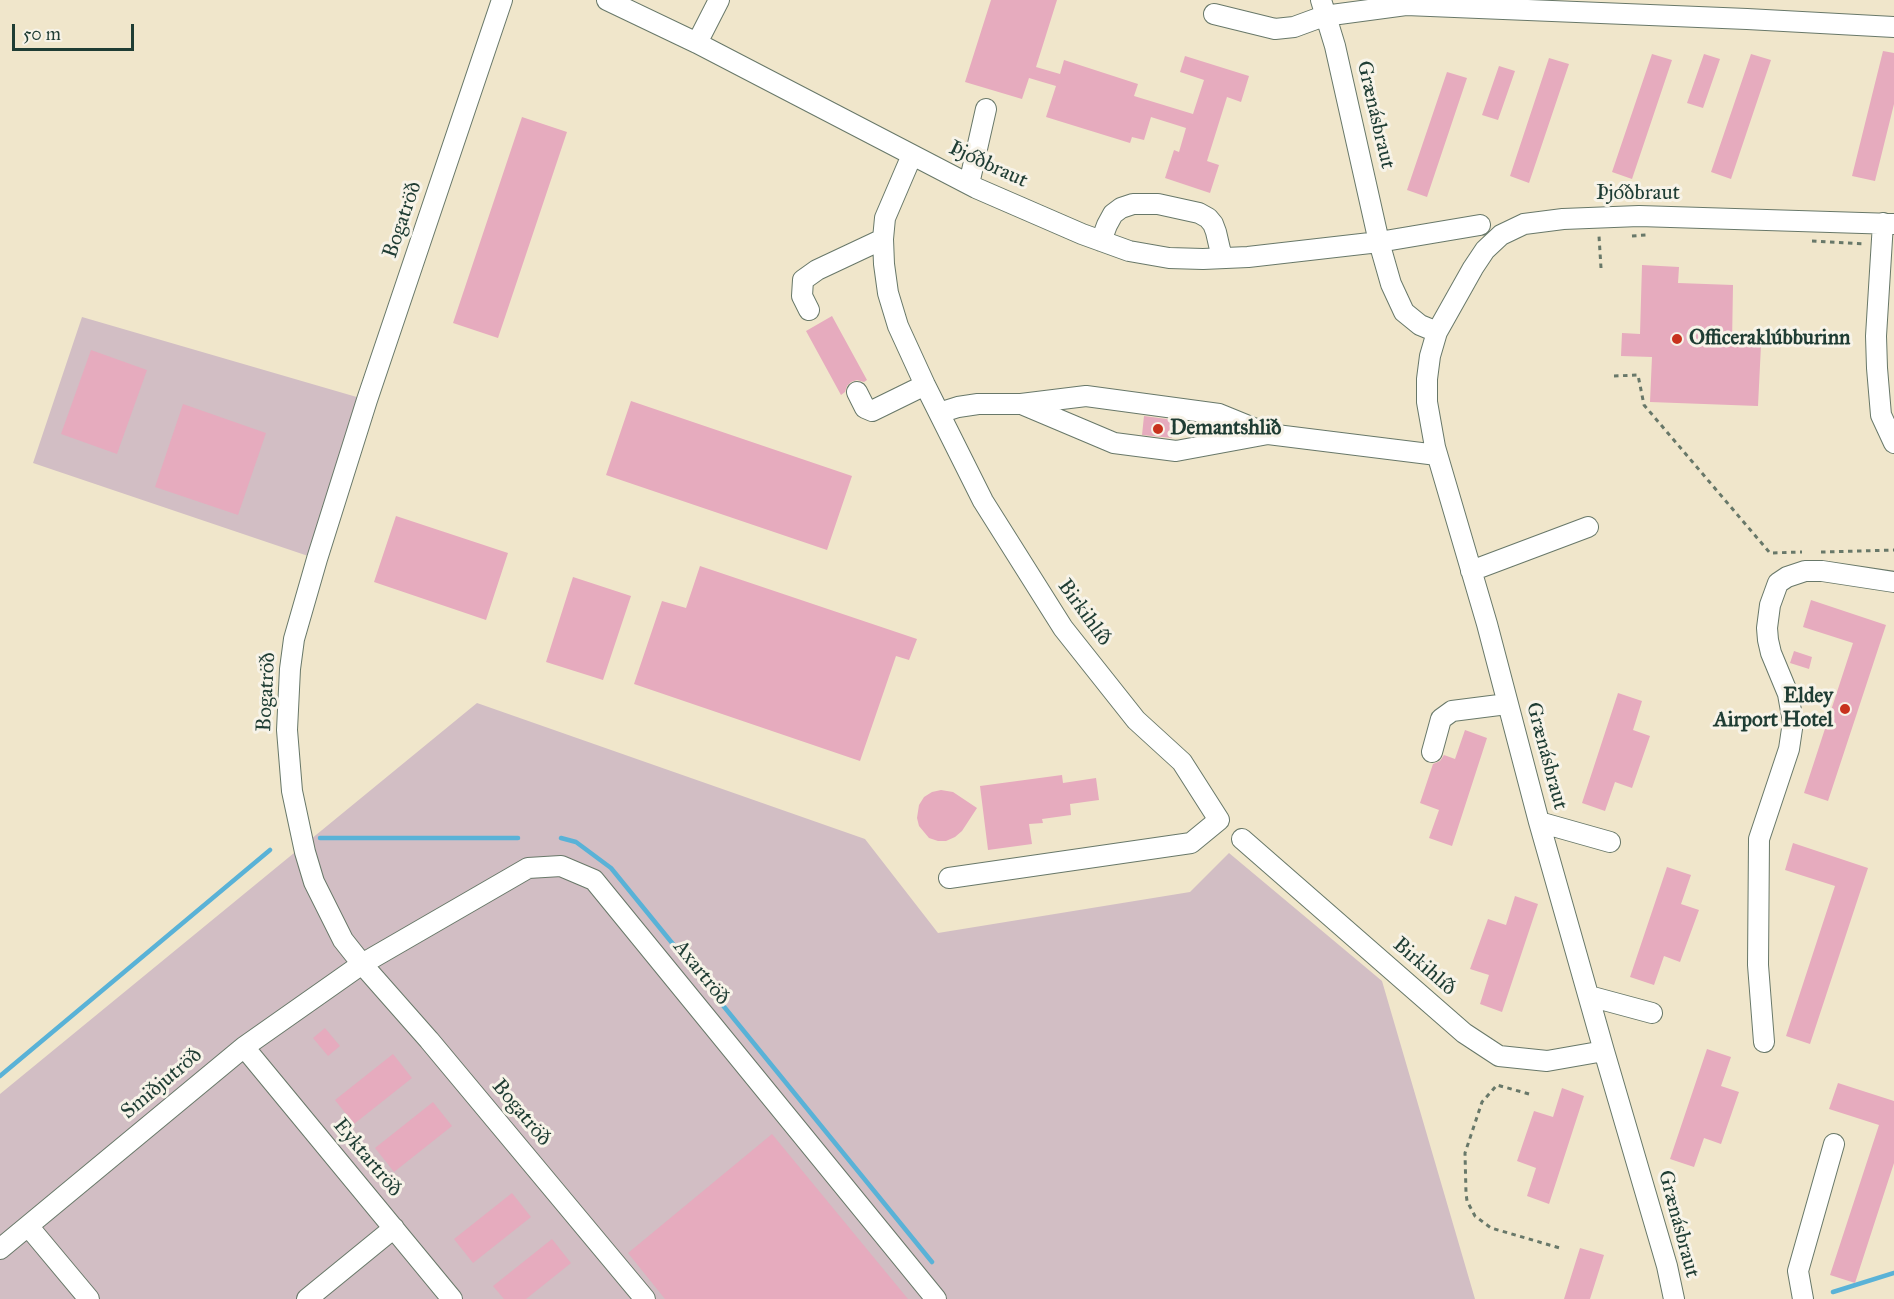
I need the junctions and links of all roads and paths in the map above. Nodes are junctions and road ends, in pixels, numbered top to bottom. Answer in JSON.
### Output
{"nodes":[{"id":1,"x":502,"y":0,"type":"edge"},
{"id":2,"x":607,"y":0,"type":"edge"},
{"id":3,"x":719,"y":0,"type":"edge"},
{"id":4,"x":1323,"y":8,"type":"edge"},
{"id":5,"x":1214,"y":14,"type":"dead end"},
{"id":6,"x":1894,"y":27,"type":"edge"},
{"id":7,"x":697,"y":43,"type":"junction"},
{"id":8,"x":986,"y":109,"type":"dead end"},
{"id":9,"x":912,"y":155,"type":"junction"},
{"id":10,"x":969,"y":184,"type":"junction"},
{"id":11,"x":1889,"y":224,"type":"edge"},
{"id":12,"x":1480,"y":225,"type":"dead end"},
{"id":13,"x":1655,"y":235,"type":"dead end"},
{"id":14,"x":1610,"y":236,"type":"dead end"},
{"id":15,"x":1622,"y":236,"type":"dead end"},
{"id":16,"x":883,"y":239,"type":"junction"},
{"id":17,"x":1802,"y":240,"type":"dead end"},
{"id":18,"x":1101,"y":241,"type":"junction"},
{"id":19,"x":1379,"y":242,"type":"junction"},
{"id":20,"x":1881,"y":245,"type":"junction"},
{"id":21,"x":1222,"y":258,"type":"junction"},
{"id":22,"x":1601,"y":268,"type":"dead end"},
{"id":23,"x":809,"y":310,"type":"dead end"},
{"id":24,"x":1437,"y":332,"type":"junction"},
{"id":25,"x":1614,"y":376,"type":"dead end"},
{"id":26,"x":925,"y":385,"type":"junction"},
{"id":27,"x":857,"y":392,"type":"dead end"},
{"id":28,"x":1886,"y":392,"type":"edge"},
{"id":29,"x":1021,"y":404,"type":"junction"},
{"id":30,"x":939,"y":413,"type":"junction"},
{"id":31,"x":1268,"y":434,"type":"junction"},
{"id":32,"x":1894,"y":443,"type":"edge"},
{"id":33,"x":1437,"y":455,"type":"junction"},
{"id":34,"x":1588,"y":527,"type":"dead end"},
{"id":35,"x":1894,"y":550,"type":"edge"},
{"id":36,"x":1804,"y":552,"type":"dead end"},
{"id":37,"x":1815,"y":552,"type":"dead end"},
{"id":38,"x":1471,"y":572,"type":"junction"},
{"id":39,"x":1894,"y":582,"type":"edge"},
{"id":40,"x":1508,"y":704,"type":"junction"},
{"id":41,"x":1432,"y":752,"type":"dead end"},
{"id":42,"x":1539,"y":822,"type":"junction"},
{"id":43,"x":1242,"y":839,"type":"dead end"},
{"id":44,"x":1610,"y":842,"type":"dead end"},
{"id":45,"x":949,"y":878,"type":"dead end"},
{"id":46,"x":362,"y":964,"type":"junction"},
{"id":47,"x":1589,"y":996,"type":"junction"},
{"id":48,"x":1652,"y":1013,"type":"dead end"},
{"id":49,"x":1764,"y":1042,"type":"dead end"},
{"id":50,"x":244,"y":1047,"type":"junction"},
{"id":51,"x":1604,"y":1051,"type":"junction"},
{"id":52,"x":1529,"y":1094,"type":"dead end"},
{"id":53,"x":1834,"y":1144,"type":"dead end"},
{"id":54,"x":28,"y":1226,"type":"junction"},
{"id":55,"x":394,"y":1228,"type":"junction"},
{"id":56,"x":1560,"y":1248,"type":"dead end"},
{"id":57,"x":0,"y":1249,"type":"edge"},
{"id":58,"x":88,"y":1299,"type":"edge"},
{"id":59,"x":307,"y":1299,"type":"edge"},
{"id":60,"x":452,"y":1299,"type":"edge"},
{"id":61,"x":645,"y":1299,"type":"edge"},
{"id":62,"x":936,"y":1299,"type":"edge"},
{"id":63,"x":1674,"y":1299,"type":"edge"},
{"id":64,"x":1803,"y":1299,"type":"edge"}],
"edges":[{"from":1,"to":46,"type":"street","name":"Bogatröð"},
{"from":2,"to":7,"type":"street","name":"Þjóðbraut"},
{"from":3,"to":7,"type":"street"},
{"from":4,"to":5,"type":"street"},
{"from":4,"to":6,"type":"street"},
{"from":4,"to":19,"type":"street","name":"Grænásbraut"},
{"from":7,"to":9,"type":"street","name":"Þjóðbraut"},
{"from":8,"to":10,"type":"street"},
{"from":9,"to":10,"type":"street","name":"Þjóðbraut"},
{"from":9,"to":16,"type":"street","name":"Birkihlíð"},
{"from":10,"to":18,"type":"street","name":"Þjóðbraut"},
{"from":11,"to":20,"type":"street"},
{"from":11,"to":24,"type":"street","name":"Þjóðbraut"},
{"from":12,"to":19,"type":"street"},
{"from":13,"to":15,"type":"path"},
{"from":14,"to":22,"type":"path"},
{"from":16,"to":23,"type":"street"},
{"from":16,"to":26,"type":"street","name":"Birkihlíð"},
{"from":17,"to":20,"type":"path"},
{"from":18,"to":21,"type":"street","name":"Þjóðbraut"},
{"from":18,"to":21,"type":"street"},
{"from":19,"to":21,"type":"street","name":"Þjóðbraut"},
{"from":19,"to":24,"type":"street","name":"Grænásbraut"},
{"from":20,"to":28,"type":"street"},
{"from":24,"to":33,"type":"street","name":"Grænásbraut"},
{"from":25,"to":36,"type":"path"},
{"from":26,"to":27,"type":"street"},
{"from":26,"to":30,"type":"street","name":"Birkihlíð"},
{"from":28,"to":32,"type":"street"},
{"from":29,"to":30,"type":"street"},
{"from":29,"to":31,"type":"street"},
{"from":29,"to":31,"type":"street"},
{"from":30,"to":45,"type":"street","name":"Birkihlíð"},
{"from":31,"to":33,"type":"street"},
{"from":33,"to":38,"type":"street","name":"Grænásbraut"},
{"from":34,"to":38,"type":"street"},
{"from":35,"to":37,"type":"path"},
{"from":38,"to":40,"type":"street","name":"Grænásbraut"},
{"from":39,"to":49,"type":"street"},
{"from":40,"to":41,"type":"street"},
{"from":40,"to":42,"type":"street","name":"Grænásbraut"},
{"from":42,"to":44,"type":"street"},
{"from":42,"to":47,"type":"street","name":"Grænásbraut"},
{"from":43,"to":51,"type":"street","name":"Birkihlíð"},
{"from":46,"to":50,"type":"street","name":"Smiðjutröð"},
{"from":46,"to":61,"type":"street","name":"Bogatröð"},
{"from":46,"to":62,"type":"street","name":"Axartröð"},
{"from":47,"to":48,"type":"street"},
{"from":47,"to":51,"type":"street","name":"Grænásbraut"},
{"from":50,"to":54,"type":"street","name":"Smiðjutröð"},
{"from":50,"to":55,"type":"street","name":"Eyktartröð"},
{"from":51,"to":63,"type":"street","name":"Grænásbraut"},
{"from":52,"to":56,"type":"path"},
{"from":53,"to":64,"type":"street"},
{"from":54,"to":57,"type":"street","name":"Smiðjutröð"},
{"from":54,"to":58,"type":"street"},
{"from":55,"to":59,"type":"street"},
{"from":55,"to":60,"type":"street","name":"Eyktartröð"}]}
